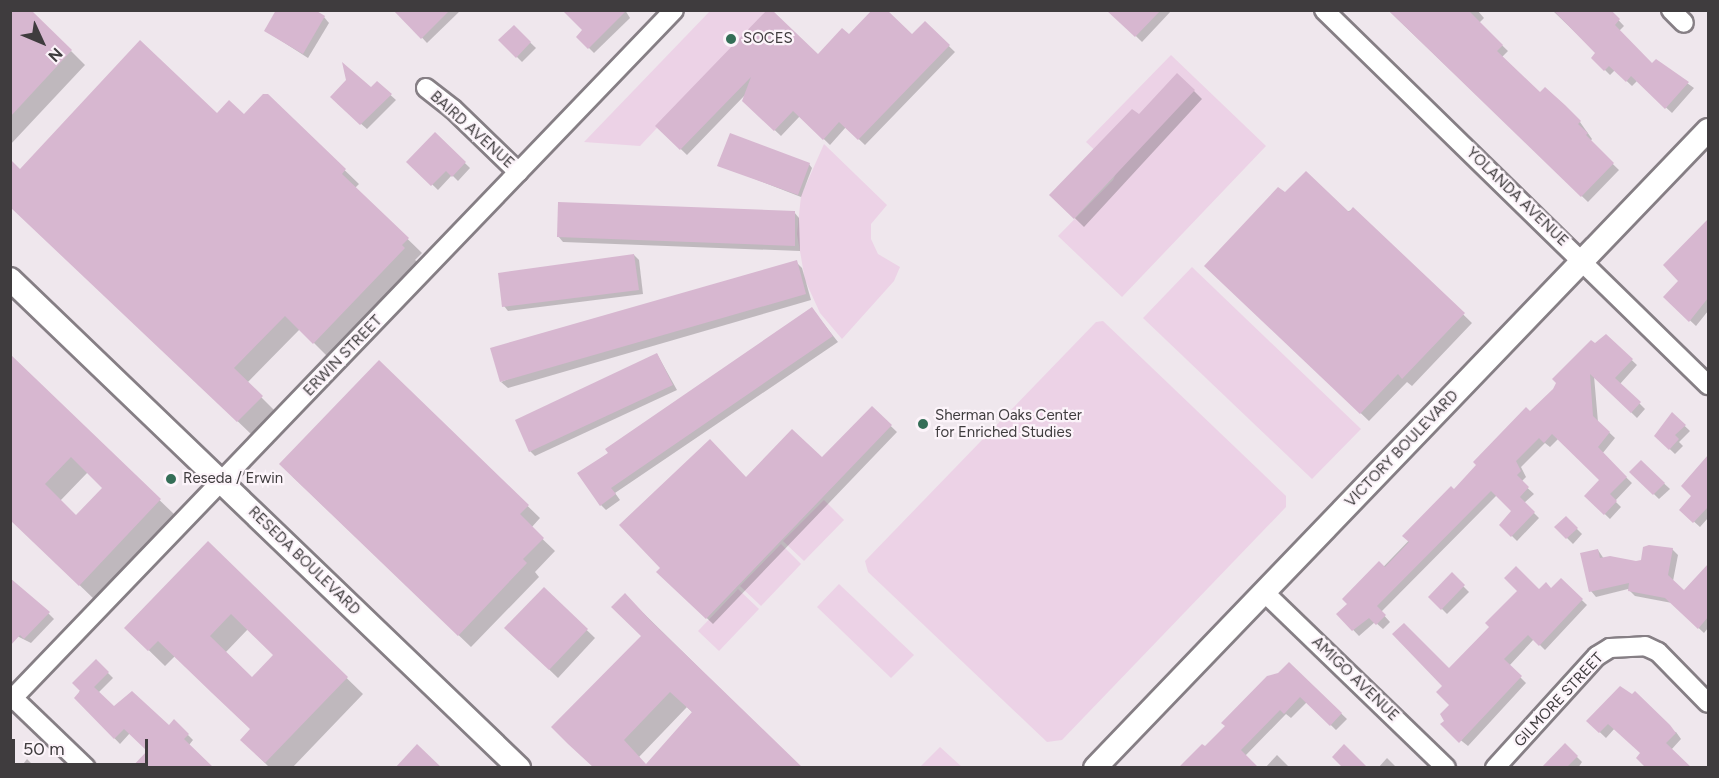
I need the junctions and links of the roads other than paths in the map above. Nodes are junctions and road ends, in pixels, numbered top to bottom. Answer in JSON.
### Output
{"nodes":[{"id":1,"x":674,"y":10,"type":"edge"},
{"id":2,"x":1324,"y":10,"type":"edge"},
{"id":3,"x":426,"y":88,"type":"dead end"},
{"id":4,"x":1708,"y":130,"type":"edge"},
{"id":5,"x":518,"y":172,"type":"junction"},
{"id":6,"x":1582,"y":261,"type":"junction"},
{"id":7,"x":10,"y":279,"type":"edge"},
{"id":8,"x":1708,"y":385,"type":"edge"},
{"id":9,"x":222,"y":481,"type":"junction"},
{"id":10,"x":1264,"y":592,"type":"junction"},
{"id":11,"x":12,"y":698,"type":"edge"},
{"id":12,"x":1708,"y":703,"type":"edge"},
{"id":13,"x":86,"y":768,"type":"edge"},
{"id":14,"x":519,"y":768,"type":"edge"},
{"id":15,"x":1095,"y":768,"type":"edge"},
{"id":16,"x":1446,"y":768,"type":"edge"},
{"id":17,"x":1495,"y":768,"type":"edge"}],
"edges":[{"from":1,"to":5,"type":"street","name":"ERWIN STREET"},
{"from":2,"to":6,"type":"street","name":"YOLANDA AVENUE"},
{"from":3,"to":5,"type":"street","name":"BAIRD AVENUE"},
{"from":4,"to":6,"type":"main road","name":"VICTORY BOULEVARD"},
{"from":5,"to":9,"type":"street","name":"ERWIN STREET"},
{"from":6,"to":8,"type":"street","name":"YOLANDA AVENUE"},
{"from":6,"to":10,"type":"main road","name":"VICTORY BOULEVARD"},
{"from":7,"to":9,"type":"main road","name":"RESEDA BOULEVARD"},
{"from":9,"to":11,"type":"street","name":"ERWIN STREET"},
{"from":9,"to":14,"type":"main road","name":"RESEDA BOULEVARD"},
{"from":10,"to":15,"type":"main road","name":"VICTORY BOULEVARD"},
{"from":10,"to":16,"type":"street","name":"AMIGO AVENUE"},
{"from":11,"to":13,"type":"street"},
{"from":12,"to":17,"type":"street","name":"GILMORE STREET"}]}
